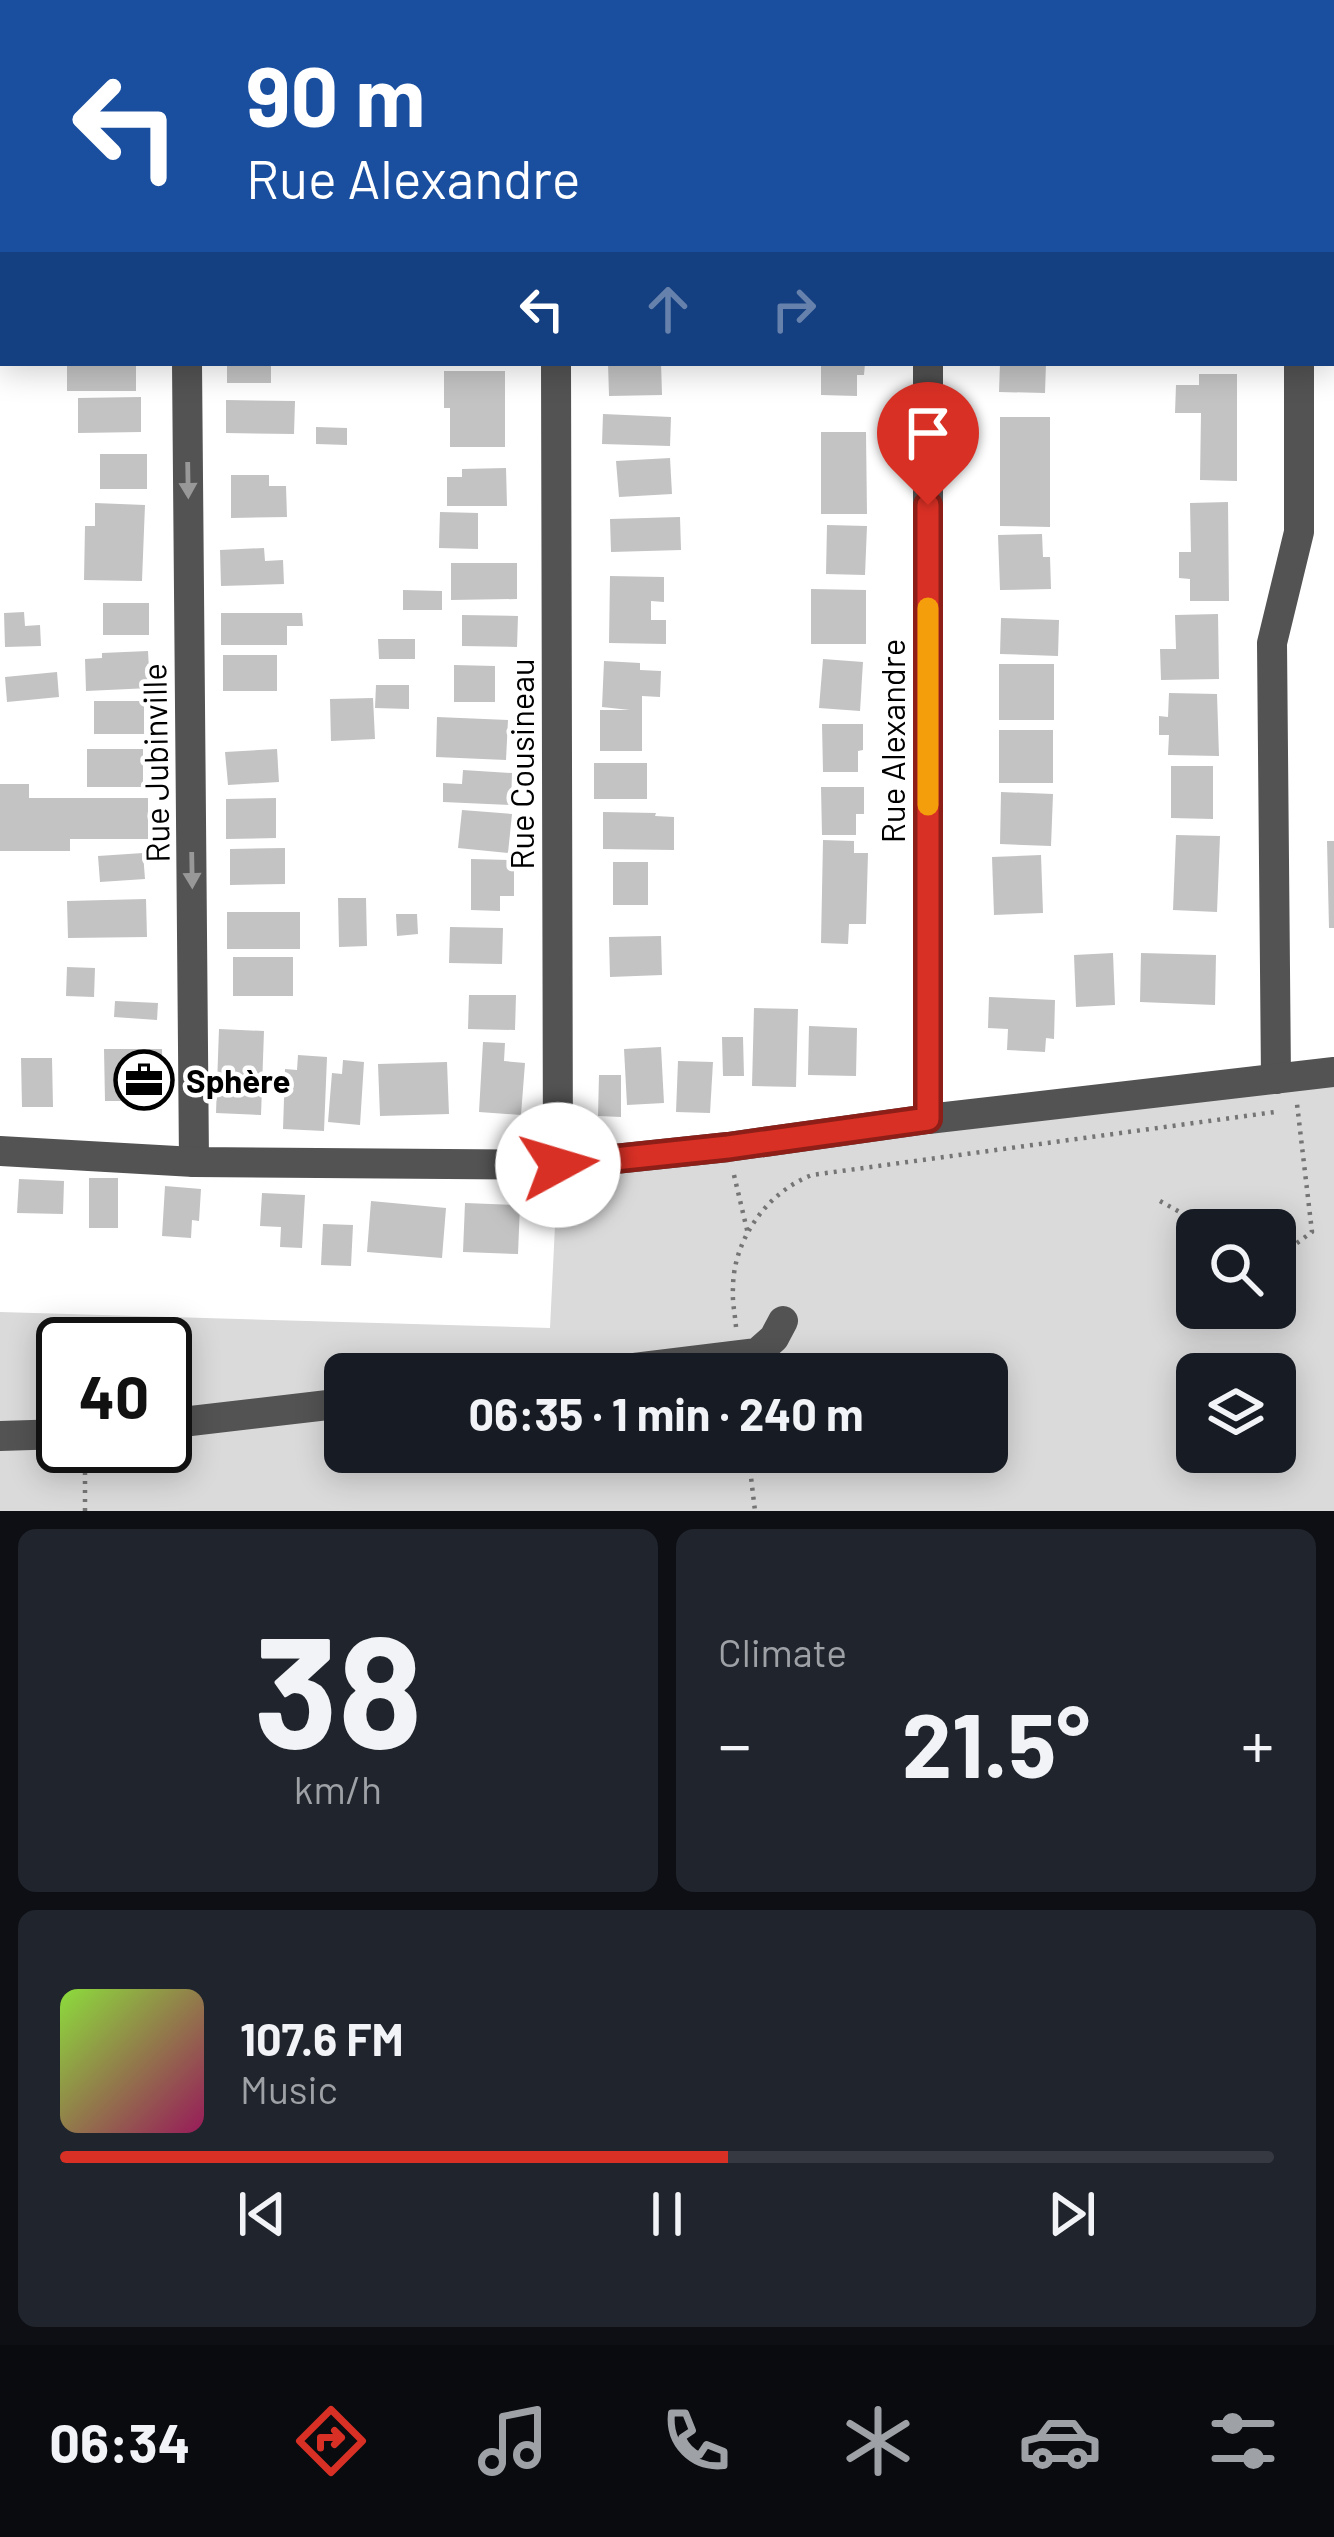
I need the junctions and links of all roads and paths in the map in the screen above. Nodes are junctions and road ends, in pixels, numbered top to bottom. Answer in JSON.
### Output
{"nodes":[{"id":1,"x":187,"y":366,"type":"edge"},
{"id":2,"x":556,"y":366,"type":"edge"},
{"id":3,"x":928,"y":366,"type":"edge"},
{"id":4,"x":1299,"y":366,"type":"edge"},
{"id":5,"x":1334,"y":1072,"type":"edge"},
{"id":6,"x":1285,"y":1078,"type":"junction"},
{"id":7,"x":928,"y":1119,"type":"junction"},
{"id":8,"x":728,"y":1147,"type":"junction"},
{"id":9,"x":0,"y":1150,"type":"edge"},
{"id":10,"x":194,"y":1162,"type":"junction"},
{"id":11,"x":558,"y":1165,"type":"junction"},
{"id":12,"x":1160,"y":1201,"type":"dead end"},
{"id":13,"x":1176,"y":1210,"type":"edge"},
{"id":14,"x":748,"y":1234,"type":"junction"},
{"id":15,"x":1296,"y":1244,"type":"edge"},
{"id":16,"x":783,"y":1321,"type":"dead end"},
{"id":17,"x":736,"y":1353,"type":"edge"},
{"id":18,"x":757,"y":1353,"type":"edge"},
{"id":19,"x":324,"y":1405,"type":"edge"},
{"id":20,"x":192,"y":1421,"type":"edge"},
{"id":21,"x":36,"y":1435,"type":"edge"},
{"id":22,"x":0,"y":1436,"type":"edge"},
{"id":23,"x":85,"y":1473,"type":"edge"},
{"id":24,"x":750,"y":1473,"type":"edge"},
{"id":25,"x":85,"y":1511,"type":"edge"},
{"id":26,"x":755,"y":1511,"type":"edge"}],
"edges":[{"from":1,"to":10,"type":"street","name":"Rue Jubinville","one_way":true},
{"from":2,"to":11,"type":"street","name":"Rue Cousineau"},
{"from":3,"to":7,"type":"street","name":"Rue Alexandre"},
{"from":4,"to":6,"type":"street"},
{"from":5,"to":6,"type":"street"},
{"from":6,"to":7,"type":"street"},
{"from":6,"to":14,"type":"path"},
{"from":6,"to":15,"type":"path"},
{"from":7,"to":8,"type":"street"},
{"from":8,"to":11,"type":"street"},
{"from":8,"to":14,"type":"path"},
{"from":9,"to":10,"type":"street"},
{"from":10,"to":11,"type":"street"},
{"from":12,"to":13,"type":"path"},
{"from":14,"to":17,"type":"path"},
{"from":16,"to":18,"type":"street"},
{"from":19,"to":20,"type":"street"},
{"from":21,"to":22,"type":"street"},
{"from":23,"to":25,"type":"path"},
{"from":24,"to":26,"type":"path"}]}
